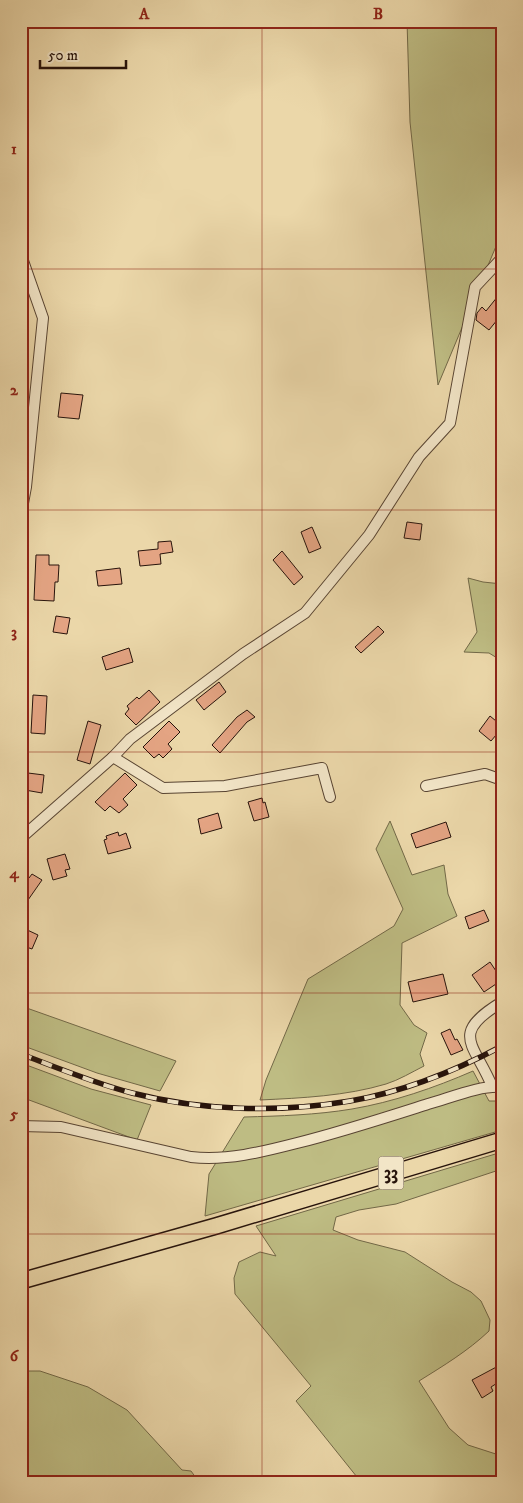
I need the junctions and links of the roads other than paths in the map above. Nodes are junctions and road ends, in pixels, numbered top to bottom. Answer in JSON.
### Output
{"nodes":[{"id":1,"x":21,"y":255,"type":"edge"},
{"id":2,"x":502,"y":258,"type":"edge"},
{"id":3,"x":21,"y":514,"type":"edge"},
{"id":4,"x":113,"y":757,"type":"junction"},
{"id":5,"x":502,"y":780,"type":"edge"},
{"id":6,"x":426,"y":786,"type":"dead end"},
{"id":7,"x":330,"y":797,"type":"dead end"},
{"id":8,"x":21,"y":838,"type":"edge"},
{"id":9,"x":502,"y":1002,"type":"edge"},
{"id":10,"x":497,"y":1086,"type":"edge"},
{"id":11,"x":21,"y":1126,"type":"edge"},
{"id":12,"x":502,"y":1140,"type":"edge"},
{"id":13,"x":21,"y":1281,"type":"edge"}],
"edges":[{"from":1,"to":3,"type":"street"},
{"from":2,"to":4,"type":"street"},
{"from":4,"to":7,"type":"street"},
{"from":4,"to":8,"type":"street"},
{"from":5,"to":6,"type":"street"},
{"from":9,"to":10,"type":"street"},
{"from":10,"to":11,"type":"street"},
{"from":12,"to":13,"type":"main road","number":"33"}]}
